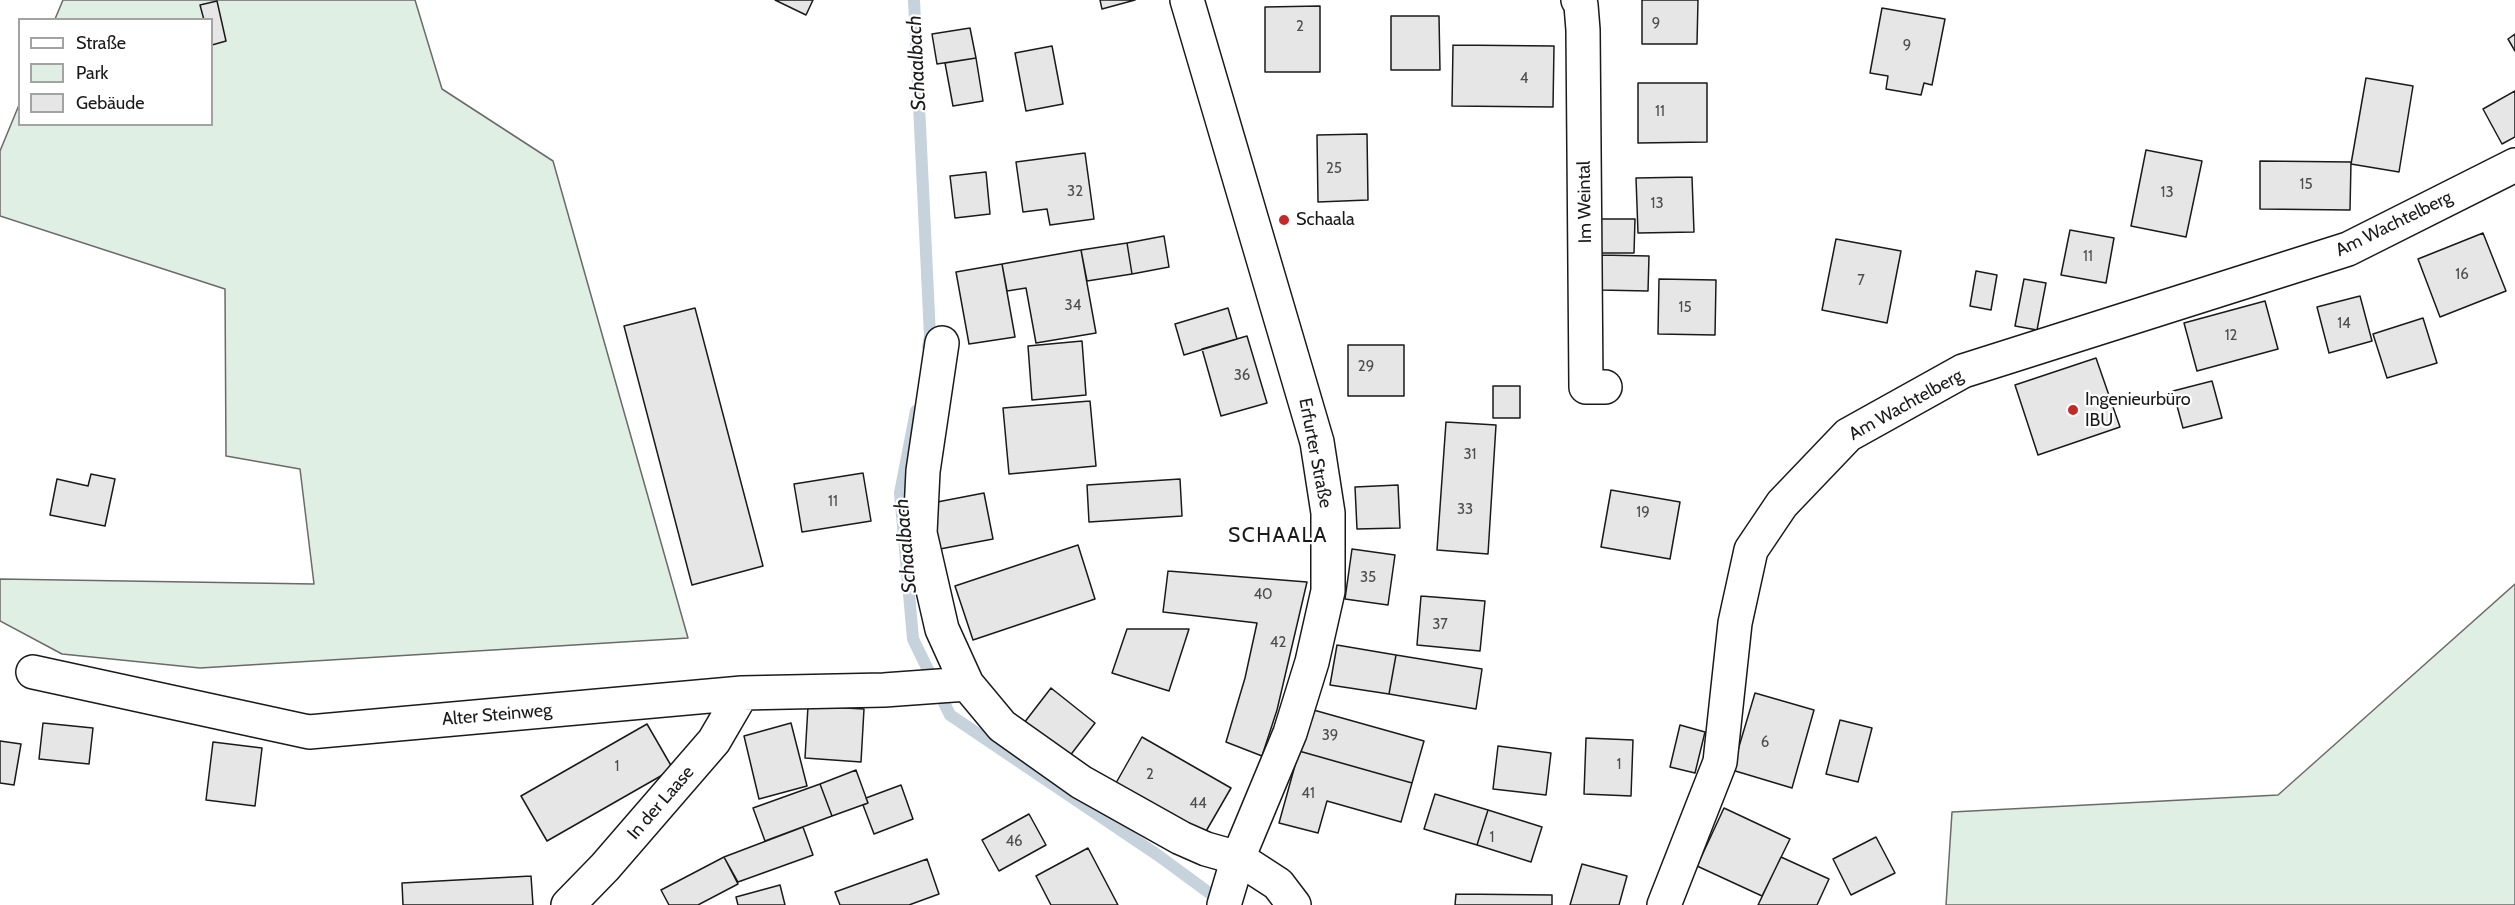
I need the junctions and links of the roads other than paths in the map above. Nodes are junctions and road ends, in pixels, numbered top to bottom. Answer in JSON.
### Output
{"nodes":[{"id":1,"x":1187,"y":0,"type":"edge"},
{"id":2,"x":1578,"y":0,"type":"edge"},
{"id":3,"x":2515,"y":165,"type":"edge"},
{"id":4,"x":942,"y":343,"type":"dead end"},
{"id":5,"x":1605,"y":387,"type":"dead end"},
{"id":6,"x":33,"y":672,"type":"dead end"},
{"id":7,"x":959,"y":685,"type":"junction"},
{"id":8,"x":742,"y":693,"type":"junction"},
{"id":9,"x":1231,"y":884,"type":"edge"},
{"id":10,"x":568,"y":905,"type":"edge"},
{"id":11,"x":1294,"y":905,"type":"edge"},
{"id":12,"x":1664,"y":905,"type":"edge"}],
"edges":[{"from":1,"to":9,"type":"street","name":"Erfurter Straße"},
{"from":2,"to":5,"type":"street","name":"Im Weintal"},
{"from":3,"to":12,"type":"street","name":"Am Wachtelberg"},
{"from":4,"to":7,"type":"street"},
{"from":6,"to":8,"type":"street","name":"Alter Steinweg"},
{"from":7,"to":8,"type":"street","name":"Alter Steinweg"},
{"from":7,"to":9,"type":"street"},
{"from":8,"to":10,"type":"street","name":"In der Laase"},
{"from":9,"to":11,"type":"street"}]}
